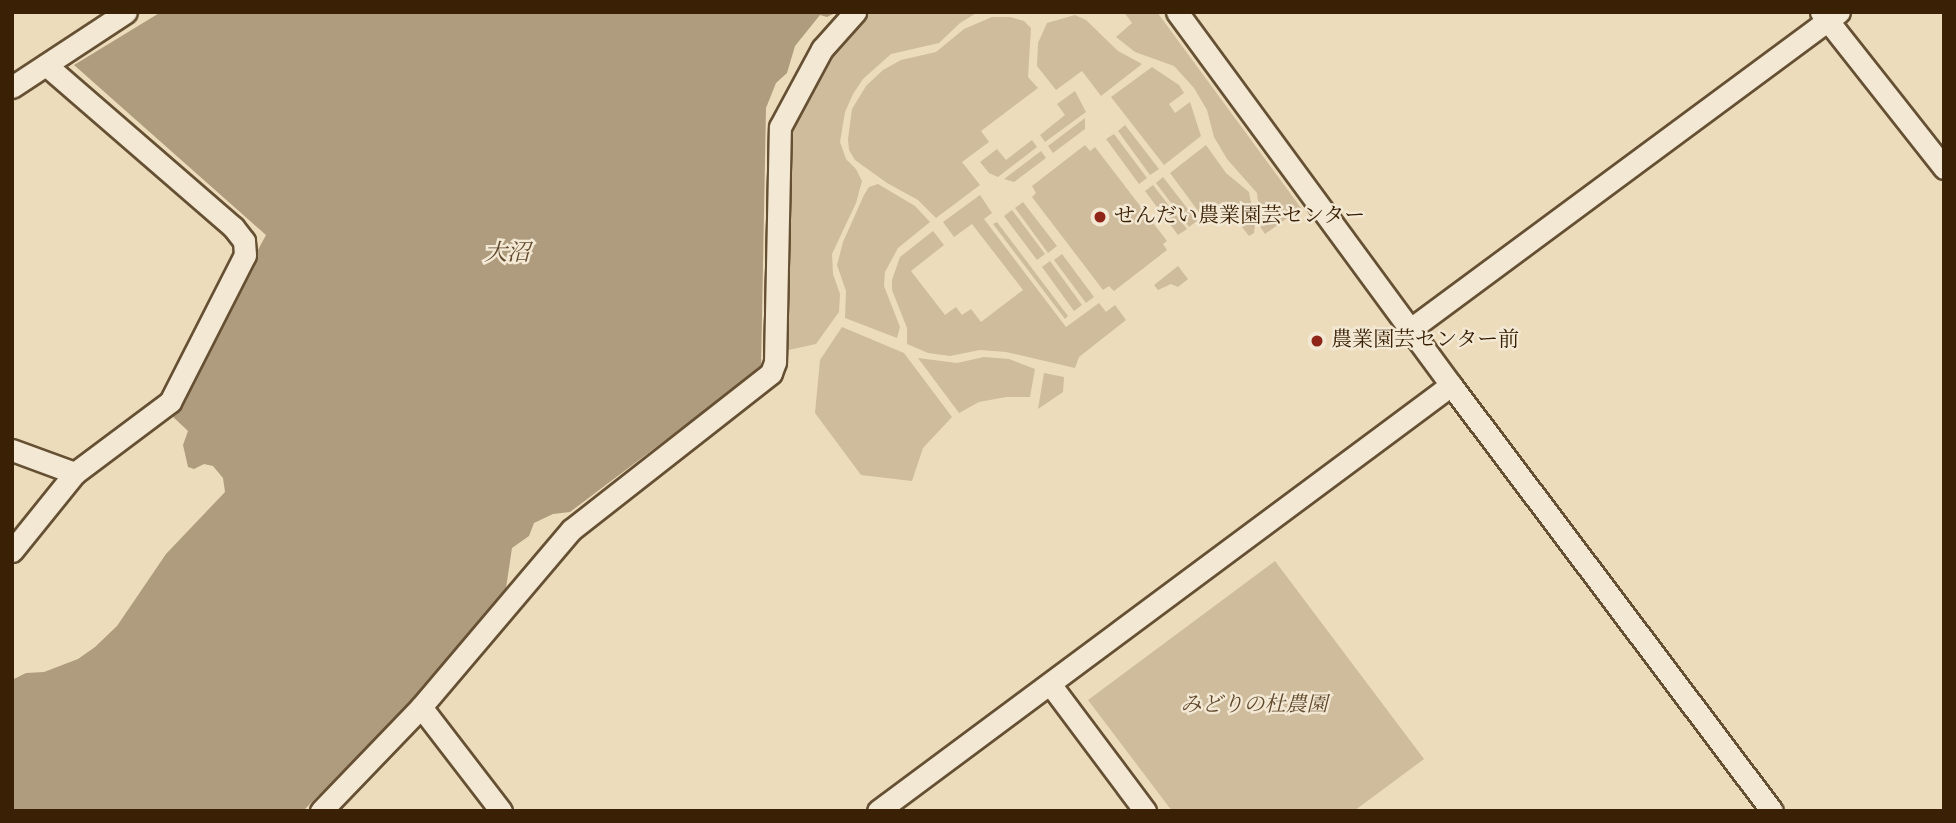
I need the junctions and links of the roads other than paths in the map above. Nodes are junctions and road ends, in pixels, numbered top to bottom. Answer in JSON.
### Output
{"nodes":[{"id":1,"x":126,"y":12,"type":"edge"},
{"id":2,"x":855,"y":12,"type":"edge"},
{"id":3,"x":1177,"y":12,"type":"edge"},
{"id":4,"x":1829,"y":15,"type":"edge"},
{"id":5,"x":46,"y":65,"type":"junction"},
{"id":6,"x":12,"y":87,"type":"edge"},
{"id":7,"x":1944,"y":168,"type":"edge"},
{"id":8,"x":1412,"y":328,"type":"junction"},
{"id":9,"x":1451,"y":386,"type":"junction"},
{"id":10,"x":12,"y":450,"type":"edge"},
{"id":11,"x":75,"y":473,"type":"junction"},
{"id":12,"x":12,"y":551,"type":"edge"},
{"id":13,"x":1051,"y":684,"type":"junction"},
{"id":14,"x":421,"y":707,"type":"junction"},
{"id":15,"x":321,"y":811,"type":"edge"},
{"id":16,"x":501,"y":811,"type":"edge"},
{"id":17,"x":878,"y":811,"type":"edge"},
{"id":18,"x":1145,"y":811,"type":"edge"},
{"id":19,"x":1772,"y":811,"type":"edge"}],
"edges":[{"from":1,"to":5,"type":"street"},
{"from":2,"to":14,"type":"street"},
{"from":3,"to":8,"type":"street"},
{"from":4,"to":7,"type":"street"},
{"from":4,"to":8,"type":"street"},
{"from":5,"to":6,"type":"street"},
{"from":5,"to":11,"type":"street"},
{"from":8,"to":9,"type":"street"},
{"from":9,"to":13,"type":"street"},
{"from":9,"to":19,"type":"street"},
{"from":10,"to":11,"type":"street"},
{"from":11,"to":12,"type":"street"},
{"from":13,"to":17,"type":"street"},
{"from":13,"to":18,"type":"street"},
{"from":14,"to":15,"type":"street"},
{"from":14,"to":16,"type":"street"}]}
